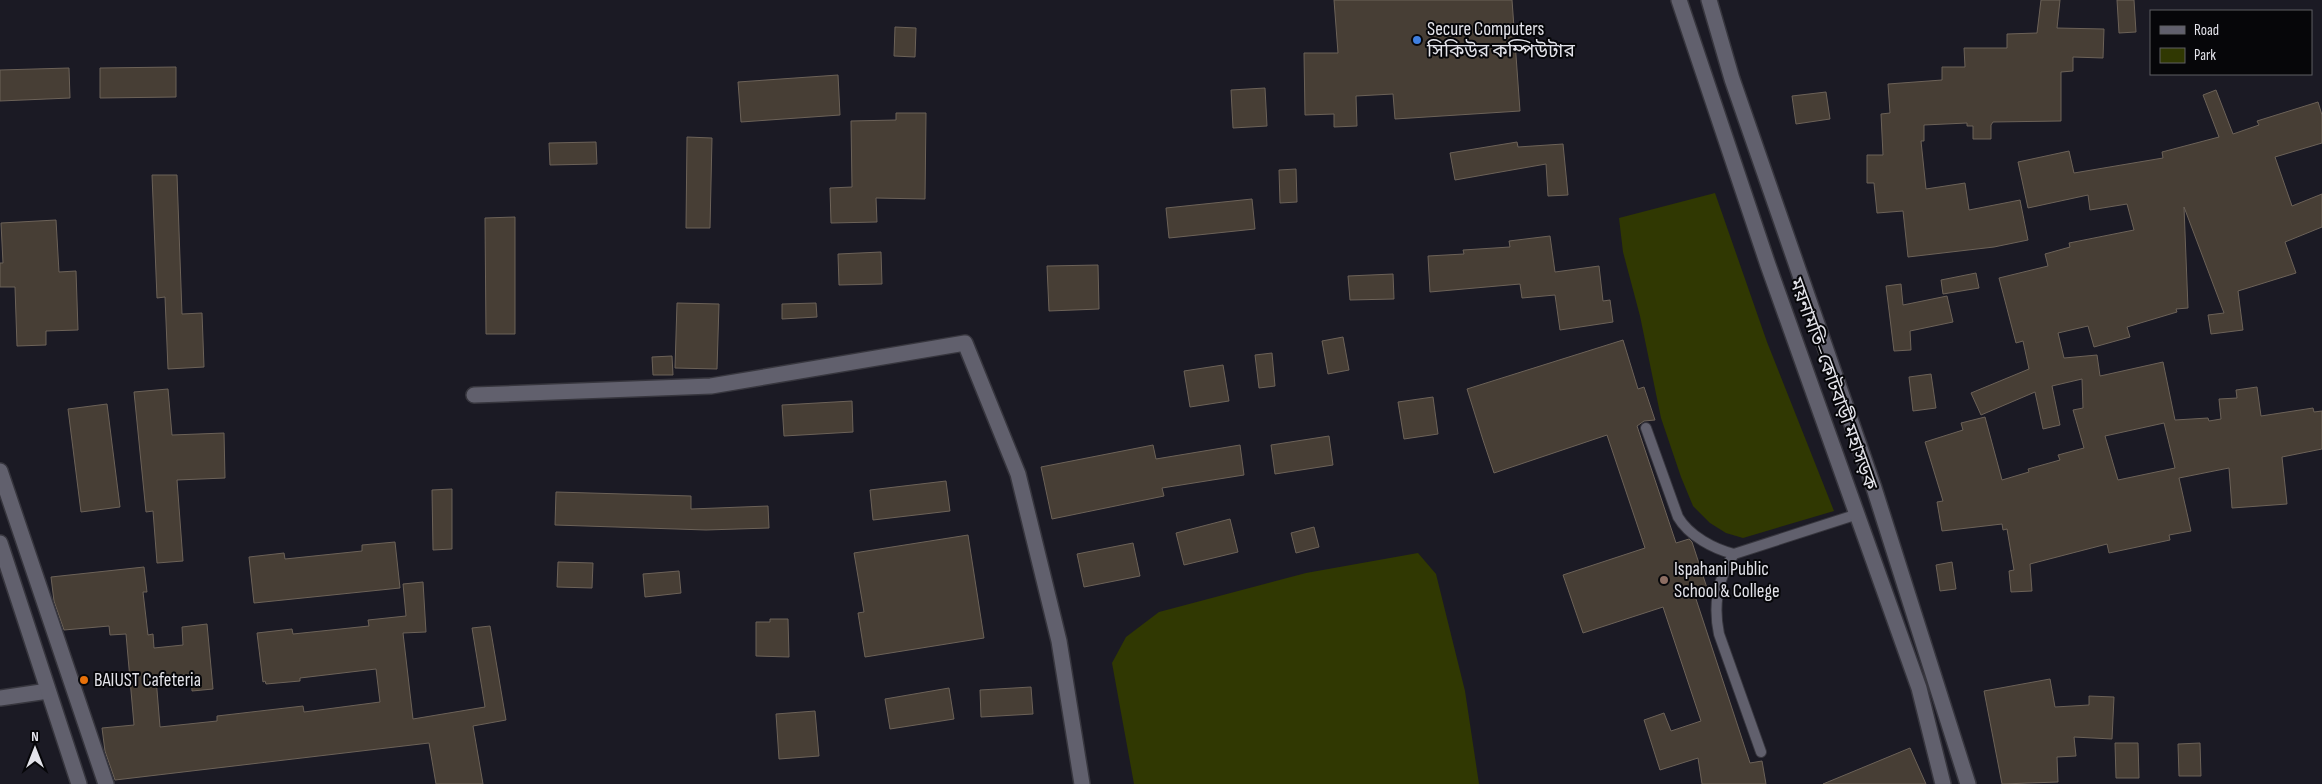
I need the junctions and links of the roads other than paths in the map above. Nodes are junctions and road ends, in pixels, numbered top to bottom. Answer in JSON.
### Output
{"nodes":[{"id":1,"x":1678,"y":0,"type":"edge"},
{"id":2,"x":1709,"y":0,"type":"edge"},
{"id":3,"x":474,"y":395,"type":"dead end"},
{"id":4,"x":1646,"y":428,"type":"dead end"},
{"id":5,"x":0,"y":472,"type":"edge"},
{"id":6,"x":1858,"y":514,"type":"junction"},
{"id":7,"x":0,"y":543,"type":"edge"},
{"id":8,"x":1734,"y":554,"type":"junction"},
{"id":9,"x":1936,"y":680,"type":"junction"},
{"id":10,"x":1919,"y":688,"type":"junction"},
{"id":11,"x":48,"y":690,"type":"junction"},
{"id":12,"x":0,"y":698,"type":"edge"},
{"id":13,"x":1761,"y":752,"type":"dead end"},
{"id":14,"x":80,"y":784,"type":"edge"},
{"id":15,"x":106,"y":784,"type":"edge"},
{"id":16,"x":1082,"y":784,"type":"edge"},
{"id":17,"x":1943,"y":784,"type":"edge"},
{"id":18,"x":1968,"y":784,"type":"edge"}],
"edges":[{"from":1,"to":6,"type":"main road","name":"ময়নামতি–কোটবাড়ী মহাসড়ক"},
{"from":2,"to":9,"type":"main road","name":"ময়নামতি–কোটবাড়ী মহাসড়ক"},
{"from":3,"to":16,"type":"main road"},
{"from":4,"to":8,"type":"lane"},
{"from":5,"to":15,"type":"main road"},
{"from":6,"to":8,"type":"lane"},
{"from":6,"to":10,"type":"main road","name":"ময়নামতি–কোটবাড়ী মহাসড়ক"},
{"from":7,"to":11,"type":"main road"},
{"from":8,"to":13,"type":"lane"},
{"from":9,"to":10,"type":"main road"},
{"from":9,"to":18,"type":"main road","name":"ময়নামতি–কোটবাড়ী মহাসড়ক"},
{"from":10,"to":17,"type":"main road","name":"ময়নামতি–কোটবাড়ী মহাসড়ক"},
{"from":11,"to":12,"type":"main road"},
{"from":11,"to":14,"type":"main road"}]}
